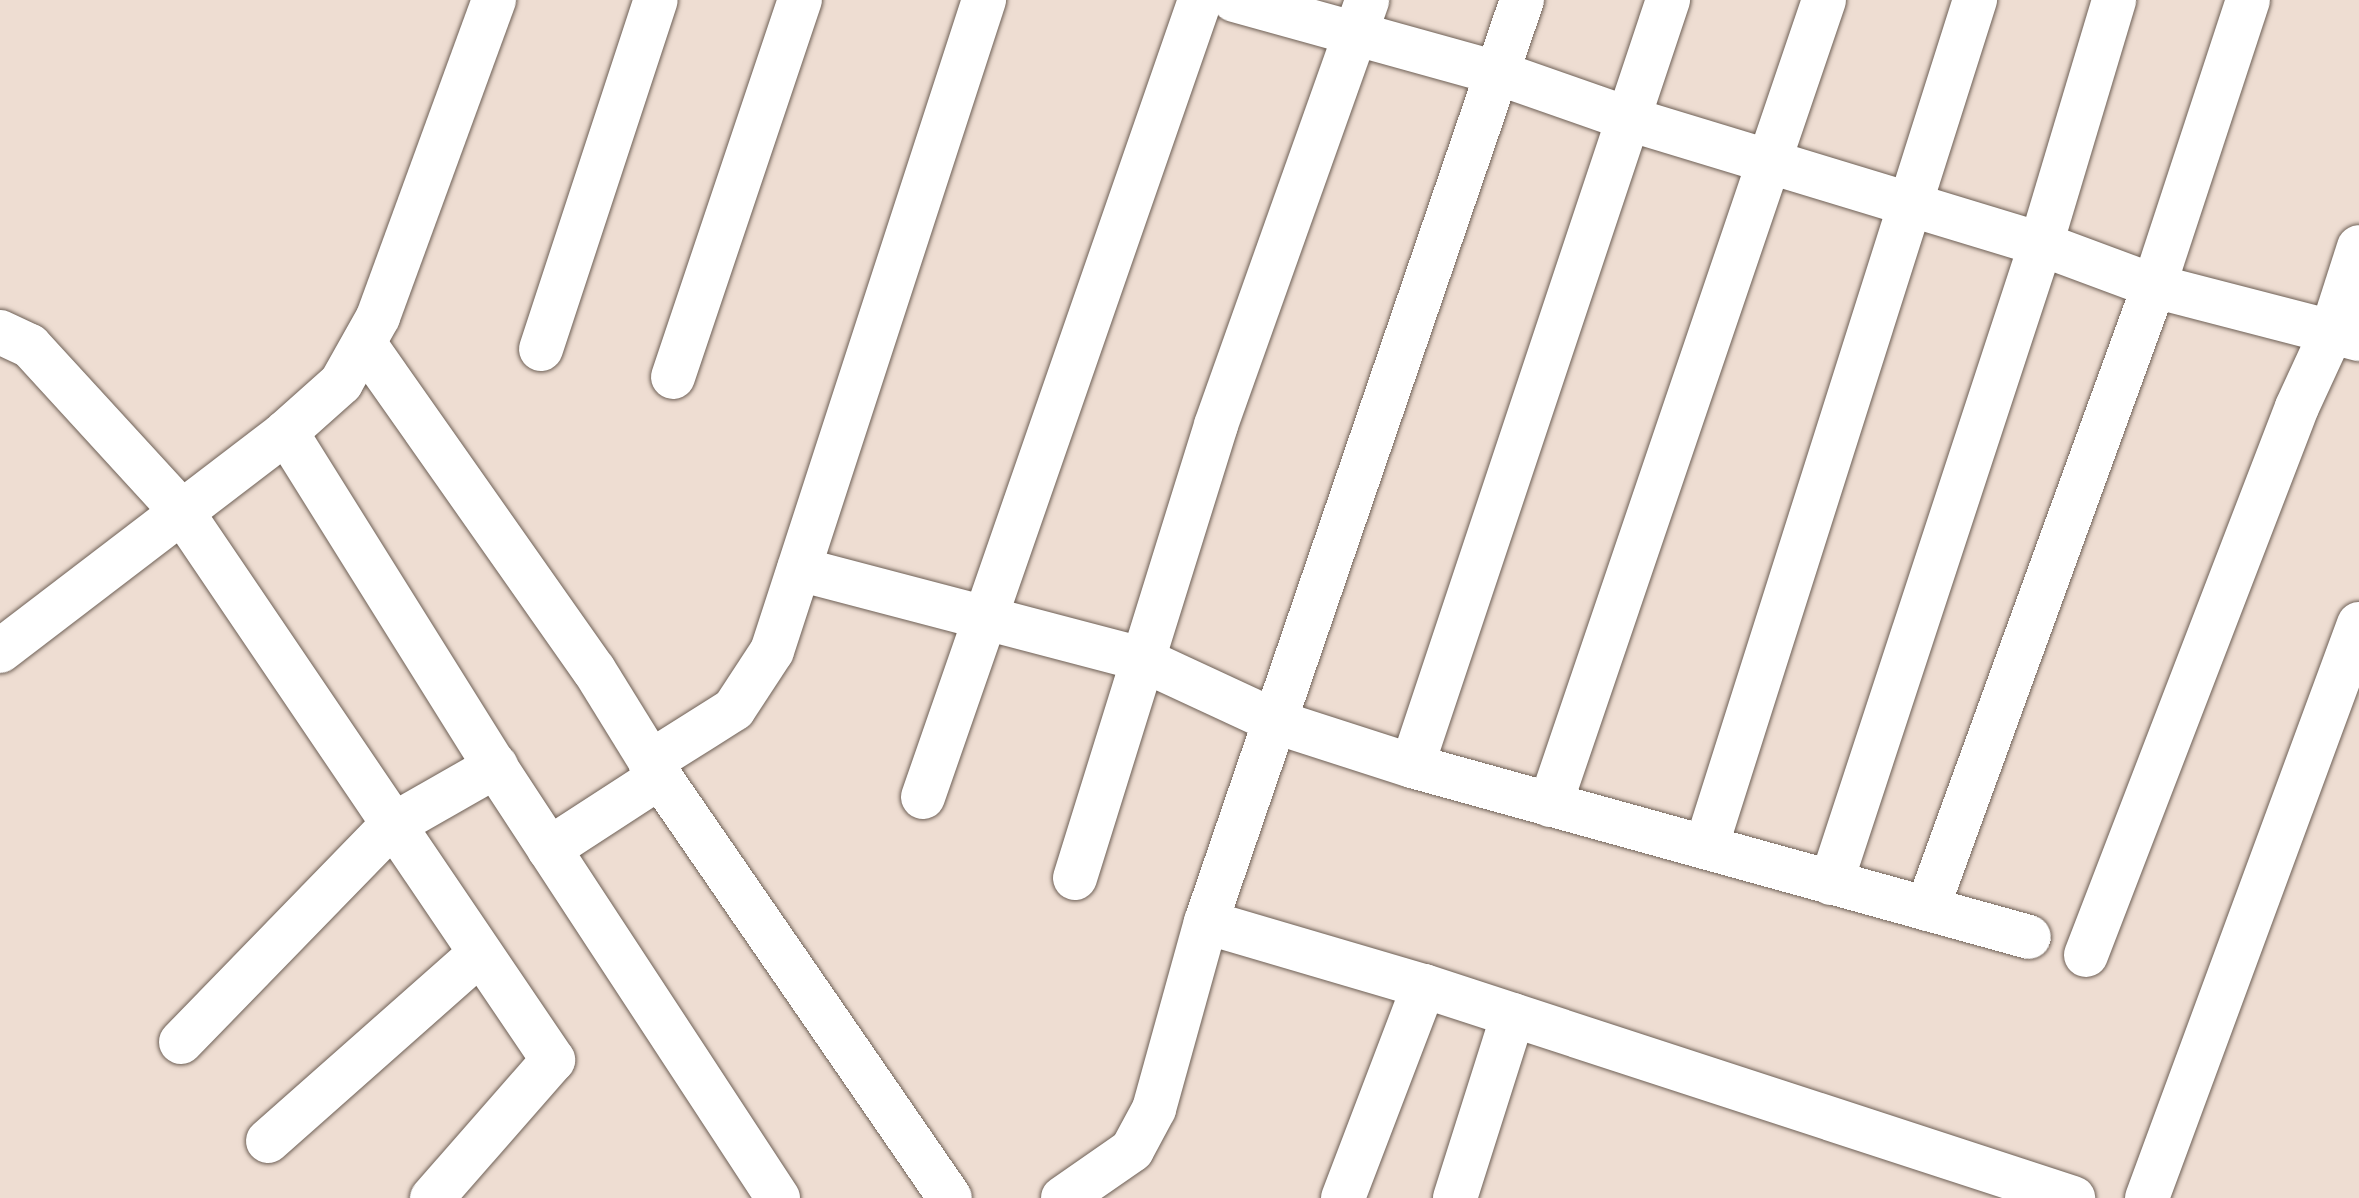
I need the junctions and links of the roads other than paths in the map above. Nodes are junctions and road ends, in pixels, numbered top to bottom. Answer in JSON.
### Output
{"nodes":[{"id":1,"x":494,"y":0,"type":"edge"},
{"id":2,"x":656,"y":0,"type":"edge"},
{"id":3,"x":800,"y":0,"type":"edge"},
{"id":4,"x":984,"y":0,"type":"edge"},
{"id":5,"x":1200,"y":0,"type":"edge"},
{"id":6,"x":1234,"y":0,"type":"edge"},
{"id":7,"x":1522,"y":0,"type":"edge"},
{"id":8,"x":1668,"y":0,"type":"edge"},
{"id":9,"x":1824,"y":0,"type":"edge"},
{"id":10,"x":1975,"y":0,"type":"edge"},
{"id":11,"x":2114,"y":0,"type":"edge"},
{"id":12,"x":2248,"y":0,"type":"edge"},
{"id":13,"x":1361,"y":19,"type":"edge"},
{"id":14,"x":1498,"y":73,"type":"junction"},
{"id":15,"x":1629,"y":119,"type":"junction"},
{"id":16,"x":1769,"y":162,"type":"junction"},
{"id":17,"x":1911,"y":204,"type":"junction"},
{"id":18,"x":2041,"y":244,"type":"junction"},
{"id":19,"x":2359,"y":247,"type":"edge"},
{"id":20,"x":2154,"y":286,"type":"junction"},
{"id":21,"x":0,"y":332,"type":"edge"},
{"id":22,"x":2346,"y":335,"type":"edge"},
{"id":23,"x":366,"y":346,"type":"junction"},
{"id":24,"x":541,"y":349,"type":"dead end"},
{"id":25,"x":673,"y":377,"type":"dead end"},
{"id":26,"x":286,"y":432,"type":"junction"},
{"id":27,"x":182,"y":512,"type":"junction"},
{"id":28,"x":799,"y":569,"type":"junction"},
{"id":29,"x":986,"y":620,"type":"junction"},
{"id":30,"x":2355,"y":648,"type":"edge"},
{"id":31,"x":0,"y":651,"type":"edge"},
{"id":32,"x":1141,"y":659,"type":"junction"},
{"id":33,"x":1279,"y":723,"type":"junction"},
{"id":34,"x":496,"y":766,"type":"junction"},
{"id":35,"x":1412,"y":766,"type":"junction"},
{"id":36,"x":655,"y":769,"type":"junction"},
{"id":37,"x":923,"y":797,"type":"dead end"},
{"id":38,"x":1550,"y":805,"type":"junction"},
{"id":39,"x":391,"y":826,"type":"junction"},
{"id":40,"x":1706,"y":847,"type":"junction"},
{"id":41,"x":549,"y":849,"type":"junction"},
{"id":42,"x":1075,"y":878,"type":"dead end"},
{"id":43,"x":1831,"y":883,"type":"junction"},
{"id":44,"x":1927,"y":909,"type":"junction"},
{"id":45,"x":1206,"y":922,"type":"junction"},
{"id":46,"x":2029,"y":937,"type":"dead end"},
{"id":47,"x":479,"y":954,"type":"junction"},
{"id":48,"x":2086,"y":955,"type":"dead end"},
{"id":49,"x":1424,"y":986,"type":"junction"},
{"id":50,"x":1513,"y":1015,"type":"junction"},
{"id":51,"x":181,"y":1042,"type":"dead end"},
{"id":52,"x":268,"y":1141,"type":"dead end"},
{"id":53,"x":2046,"y":1194,"type":"edge"},
{"id":54,"x":432,"y":1198,"type":"edge"},
{"id":55,"x":778,"y":1198,"type":"edge"},
{"id":56,"x":950,"y":1198,"type":"edge"},
{"id":57,"x":1063,"y":1198,"type":"edge"},
{"id":58,"x":1343,"y":1198,"type":"edge"},
{"id":59,"x":1455,"y":1198,"type":"edge"},
{"id":60,"x":2147,"y":1198,"type":"edge"}],
"edges":[{"from":1,"to":23,"type":"street"},
{"from":2,"to":24,"type":"street"},
{"from":3,"to":25,"type":"street"},
{"from":4,"to":28,"type":"street"},
{"from":5,"to":29,"type":"street"},
{"from":6,"to":13,"type":"street"},
{"from":7,"to":14,"type":"street"},
{"from":8,"to":15,"type":"street"},
{"from":9,"to":16,"type":"street"},
{"from":10,"to":17,"type":"street"},
{"from":11,"to":18,"type":"street"},
{"from":12,"to":20,"type":"street"},
{"from":13,"to":14,"type":"street"},
{"from":13,"to":32,"type":"street"},
{"from":14,"to":15,"type":"street"},
{"from":14,"to":33,"type":"street"},
{"from":15,"to":16,"type":"street"},
{"from":15,"to":35,"type":"street"},
{"from":16,"to":17,"type":"street"},
{"from":16,"to":38,"type":"street"},
{"from":17,"to":18,"type":"street"},
{"from":17,"to":40,"type":"street"},
{"from":18,"to":20,"type":"street"},
{"from":18,"to":43,"type":"street"},
{"from":19,"to":22,"type":"street"},
{"from":20,"to":22,"type":"street"},
{"from":20,"to":44,"type":"street"},
{"from":21,"to":27,"type":"street"},
{"from":22,"to":48,"type":"street"},
{"from":23,"to":26,"type":"street"},
{"from":23,"to":36,"type":"street"},
{"from":26,"to":27,"type":"street"},
{"from":26,"to":34,"type":"street"},
{"from":27,"to":31,"type":"street"},
{"from":27,"to":39,"type":"street"},
{"from":28,"to":29,"type":"street"},
{"from":28,"to":36,"type":"street"},
{"from":29,"to":32,"type":"street"},
{"from":29,"to":37,"type":"street"},
{"from":30,"to":60,"type":"street"},
{"from":32,"to":33,"type":"street"},
{"from":32,"to":42,"type":"street"},
{"from":33,"to":35,"type":"street"},
{"from":33,"to":45,"type":"street"},
{"from":34,"to":39,"type":"street"},
{"from":34,"to":41,"type":"street"},
{"from":35,"to":38,"type":"street"},
{"from":36,"to":41,"type":"street"},
{"from":36,"to":56,"type":"street"},
{"from":38,"to":40,"type":"street"},
{"from":39,"to":47,"type":"street"},
{"from":39,"to":51,"type":"street"},
{"from":40,"to":43,"type":"street"},
{"from":41,"to":55,"type":"street"},
{"from":43,"to":44,"type":"street"},
{"from":44,"to":46,"type":"street"},
{"from":45,"to":49,"type":"street"},
{"from":45,"to":57,"type":"street"},
{"from":47,"to":52,"type":"street"},
{"from":47,"to":54,"type":"street"},
{"from":49,"to":50,"type":"street"},
{"from":49,"to":58,"type":"street"},
{"from":50,"to":53,"type":"street"},
{"from":50,"to":59,"type":"street"}]}
